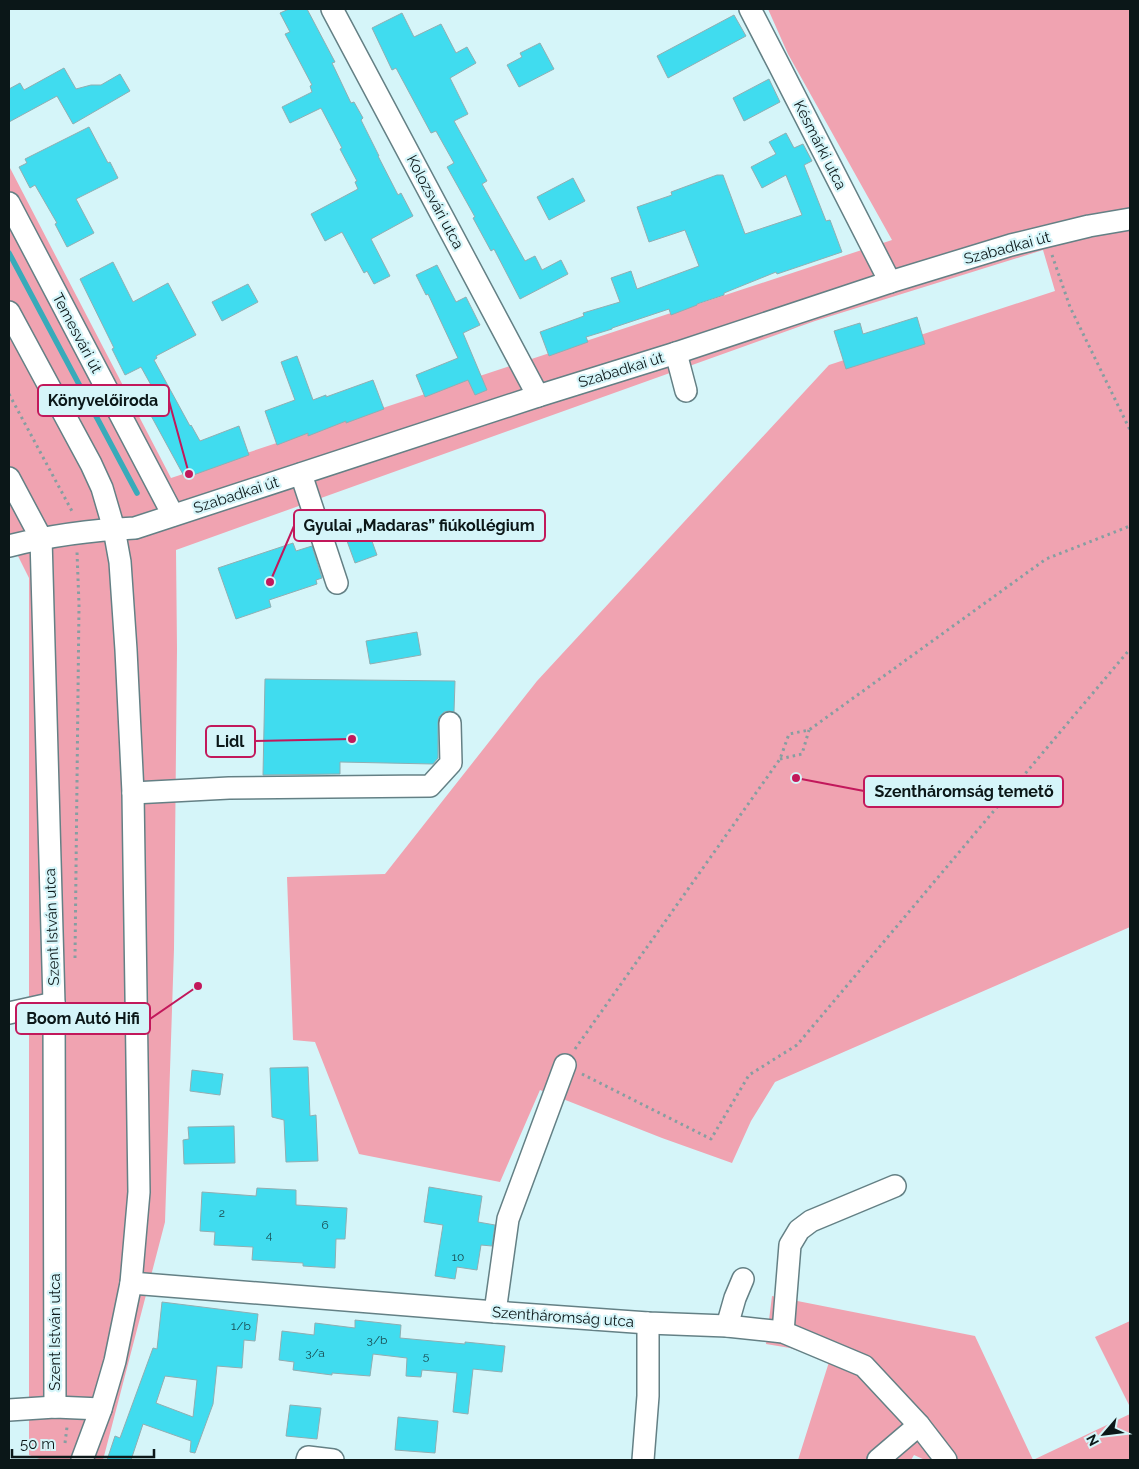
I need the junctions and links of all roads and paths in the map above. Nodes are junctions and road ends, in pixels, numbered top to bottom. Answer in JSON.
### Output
{"nodes":[{"id":1,"x":332,"y":9,"type":"edge"},
{"id":2,"x":750,"y":9,"type":"edge"},
{"id":3,"x":9,"y":203,"type":"edge"},
{"id":4,"x":1130,"y":219,"type":"edge"},
{"id":5,"x":1046,"y":237,"type":"junction"},
{"id":6,"x":890,"y":282,"type":"junction"},
{"id":7,"x":9,"y":312,"type":"edge"},
{"id":8,"x":676,"y":353,"type":"junction"},
{"id":9,"x":686,"y":391,"type":"dead end"},
{"id":10,"x":538,"y":396,"type":"junction"},
{"id":11,"x":1130,"y":430,"type":"edge"},
{"id":12,"x":302,"y":474,"type":"junction"},
{"id":13,"x":9,"y":478,"type":"edge"},
{"id":14,"x":173,"y":515,"type":"junction"},
{"id":15,"x":1130,"y":526,"type":"edge"},
{"id":16,"x":114,"y":529,"type":"junction"},
{"id":17,"x":41,"y":538,"type":"junction"},
{"id":18,"x":9,"y":546,"type":"edge"},
{"id":19,"x":336,"y":583,"type":"dead end"},
{"id":20,"x":1130,"y":649,"type":"edge"},
{"id":21,"x":450,"y":723,"type":"dead end"},
{"id":22,"x":809,"y":730,"type":"junction"},
{"id":23,"x":780,"y":759,"type":"junction"},
{"id":24,"x":132,"y":793,"type":"junction"},
{"id":25,"x":54,"y":1003,"type":"junction"},
{"id":26,"x":9,"y":1013,"type":"edge"},
{"id":27,"x":565,"y":1065,"type":"junction"},
{"id":28,"x":894,"y":1186,"type":"dead end"},
{"id":29,"x":743,"y":1279,"type":"dead end"},
{"id":30,"x":131,"y":1283,"type":"junction"},
{"id":31,"x":495,"y":1312,"type":"junction"},
{"id":32,"x":648,"y":1323,"type":"junction"},
{"id":33,"x":727,"y":1326,"type":"junction"},
{"id":34,"x":783,"y":1332,"type":"junction"},
{"id":35,"x":55,"y":1407,"type":"junction"},
{"id":36,"x":101,"y":1409,"type":"junction"},
{"id":37,"x":9,"y":1410,"type":"edge"},
{"id":38,"x":919,"y":1425,"type":"junction"},
{"id":39,"x":82,"y":1460,"type":"edge"},
{"id":40,"x":306,"y":1460,"type":"edge"},
{"id":41,"x":333,"y":1460,"type":"edge"},
{"id":42,"x":643,"y":1460,"type":"edge"},
{"id":43,"x":878,"y":1460,"type":"edge"},
{"id":44,"x":946,"y":1460,"type":"edge"}],
"edges":[{"from":1,"to":10,"type":"street","name":"Kolozsvári utca"},
{"from":2,"to":6,"type":"street","name":"Késmárki utca"},
{"from":3,"to":14,"type":"street","name":"Temesvári út"},
{"from":4,"to":5,"type":"street","name":"Szabadkai út"},
{"from":5,"to":6,"type":"street","name":"Szabadkai út"},
{"from":5,"to":11,"type":"path"},
{"from":6,"to":8,"type":"street","name":"Szabadkai út"},
{"from":7,"to":16,"type":"street"},
{"from":8,"to":9,"type":"street"},
{"from":8,"to":10,"type":"street","name":"Szabadkai út"},
{"from":10,"to":12,"type":"street","name":"Szabadkai út"},
{"from":12,"to":14,"type":"street","name":"Szabadkai út"},
{"from":12,"to":19,"type":"street"},
{"from":13,"to":17,"type":"street"},
{"from":14,"to":16,"type":"street","name":"Szabadkai út"},
{"from":15,"to":22,"type":"path"},
{"from":16,"to":17,"type":"street","name":"Szabadkai út"},
{"from":16,"to":24,"type":"street"},
{"from":17,"to":18,"type":"street","name":"Szabadkai út"},
{"from":17,"to":25,"type":"street","name":"Szent István utca"},
{"from":20,"to":27,"type":"path"},
{"from":21,"to":24,"type":"street"},
{"from":22,"to":23,"type":"path"},
{"from":22,"to":23,"type":"path"},
{"from":23,"to":27,"type":"path"},
{"from":24,"to":30,"type":"street"},
{"from":25,"to":26,"type":"street"},
{"from":25,"to":35,"type":"street","name":"Szent István utca"},
{"from":27,"to":31,"type":"street"},
{"from":28,"to":34,"type":"street"},
{"from":29,"to":33,"type":"street"},
{"from":30,"to":31,"type":"street","name":"Szentháromság utca"},
{"from":30,"to":36,"type":"street"},
{"from":31,"to":32,"type":"street","name":"Szentháromság utca"},
{"from":32,"to":33,"type":"street","name":"Szentháromság utca"},
{"from":32,"to":42,"type":"street"},
{"from":33,"to":34,"type":"street","name":"Szentháromság utca"},
{"from":34,"to":38,"type":"street","name":"Szentháromság utca"},
{"from":35,"to":36,"type":"street"},
{"from":35,"to":37,"type":"street"},
{"from":36,"to":39,"type":"street"},
{"from":38,"to":43,"type":"street"},
{"from":38,"to":44,"type":"street","name":"Szentháromság utca"},
{"from":40,"to":41,"type":"street"}]}
